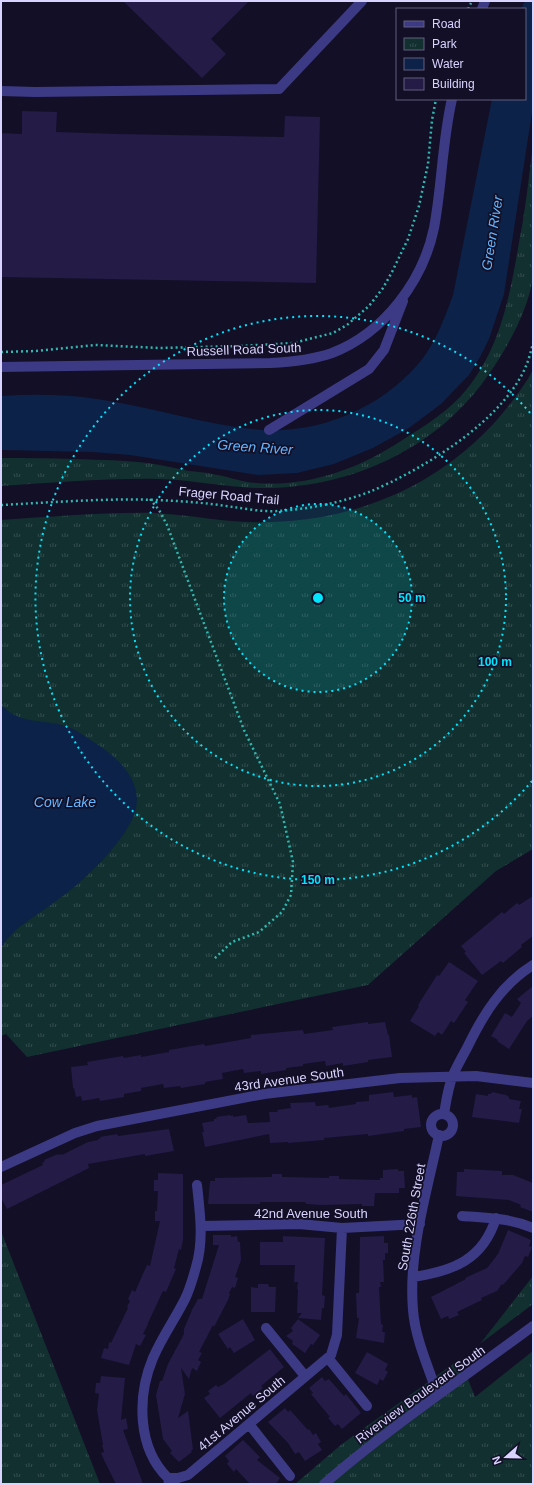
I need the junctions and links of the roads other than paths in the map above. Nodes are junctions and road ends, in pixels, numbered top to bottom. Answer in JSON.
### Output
{"nodes":[{"id":1,"x":362,"y":1,"type":"edge"},
{"id":2,"x":1,"y":91,"type":"edge"},
{"id":3,"x":452,"y":100,"type":"edge"},
{"id":4,"x":407,"y":291,"type":"junction"},
{"id":5,"x":1,"y":367,"type":"edge"},
{"id":6,"x":269,"y":430,"type":"dead end"},
{"id":7,"x":533,"y":965,"type":"edge"},
{"id":8,"x":452,"y":1076,"type":"junction"},
{"id":9,"x":533,"y":1082,"type":"edge"},
{"id":10,"x":444,"y":1114,"type":"junction"},
{"id":11,"x":439,"y":1135,"type":"junction"},
{"id":12,"x":1,"y":1167,"type":"edge"},
{"id":13,"x":197,"y":1186,"type":"dead end"},
{"id":14,"x":462,"y":1216,"type":"dead end"},
{"id":15,"x":496,"y":1218,"type":"junction"},
{"id":16,"x":420,"y":1224,"type":"junction"},
{"id":17,"x":201,"y":1226,"type":"junction"},
{"id":18,"x":342,"y":1228,"type":"junction"},
{"id":19,"x":533,"y":1228,"type":"edge"},
{"id":20,"x":413,"y":1277,"type":"junction"},
{"id":21,"x":533,"y":1326,"type":"edge"},
{"id":22,"x":266,"y":1328,"type":"dead end"},
{"id":23,"x":330,"y":1356,"type":"junction"},
{"id":24,"x":305,"y":1376,"type":"junction"},
{"id":25,"x":438,"y":1395,"type":"junction"},
{"id":26,"x":367,"y":1406,"type":"dead end"},
{"id":27,"x":249,"y":1424,"type":"junction"},
{"id":28,"x":290,"y":1476,"type":"dead end"},
{"id":29,"x":168,"y":1481,"type":"edge"},
{"id":30,"x":324,"y":1484,"type":"edge"}],
"edges":[{"from":1,"to":2,"type":"street"},
{"from":3,"to":4,"type":"street","name":"Russell Road South"},
{"from":4,"to":5,"type":"street","name":"Russell Road South"},
{"from":4,"to":6,"type":"street"},
{"from":7,"to":8,"type":"street"},
{"from":8,"to":9,"type":"street","name":"43rd Avenue South"},
{"from":8,"to":10,"type":"street"},
{"from":8,"to":12,"type":"street","name":"43rd Avenue South"},
{"from":10,"to":11,"type":"street"},
{"from":10,"to":11,"type":"street"},
{"from":11,"to":16,"type":"street","name":"South 226th Street"},
{"from":13,"to":17,"type":"street"},
{"from":14,"to":15,"type":"street"},
{"from":15,"to":19,"type":"street"},
{"from":15,"to":20,"type":"street"},
{"from":16,"to":18,"type":"street","name":"42nd Avenue South"},
{"from":16,"to":20,"type":"street","name":"South 226th Street"},
{"from":17,"to":18,"type":"street","name":"42nd Avenue South"},
{"from":17,"to":29,"type":"street"},
{"from":18,"to":23,"type":"street"},
{"from":20,"to":25,"type":"street","name":"South 226th Street"},
{"from":21,"to":25,"type":"street","name":"Riverview Boulevard South"},
{"from":22,"to":24,"type":"street"},
{"from":23,"to":24,"type":"street","name":"41st Avenue South"},
{"from":23,"to":26,"type":"street"},
{"from":24,"to":27,"type":"street","name":"41st Avenue South"},
{"from":25,"to":30,"type":"street","name":"Riverview Boulevard South"},
{"from":27,"to":28,"type":"street"},
{"from":27,"to":29,"type":"street","name":"41st Avenue South"}]}
